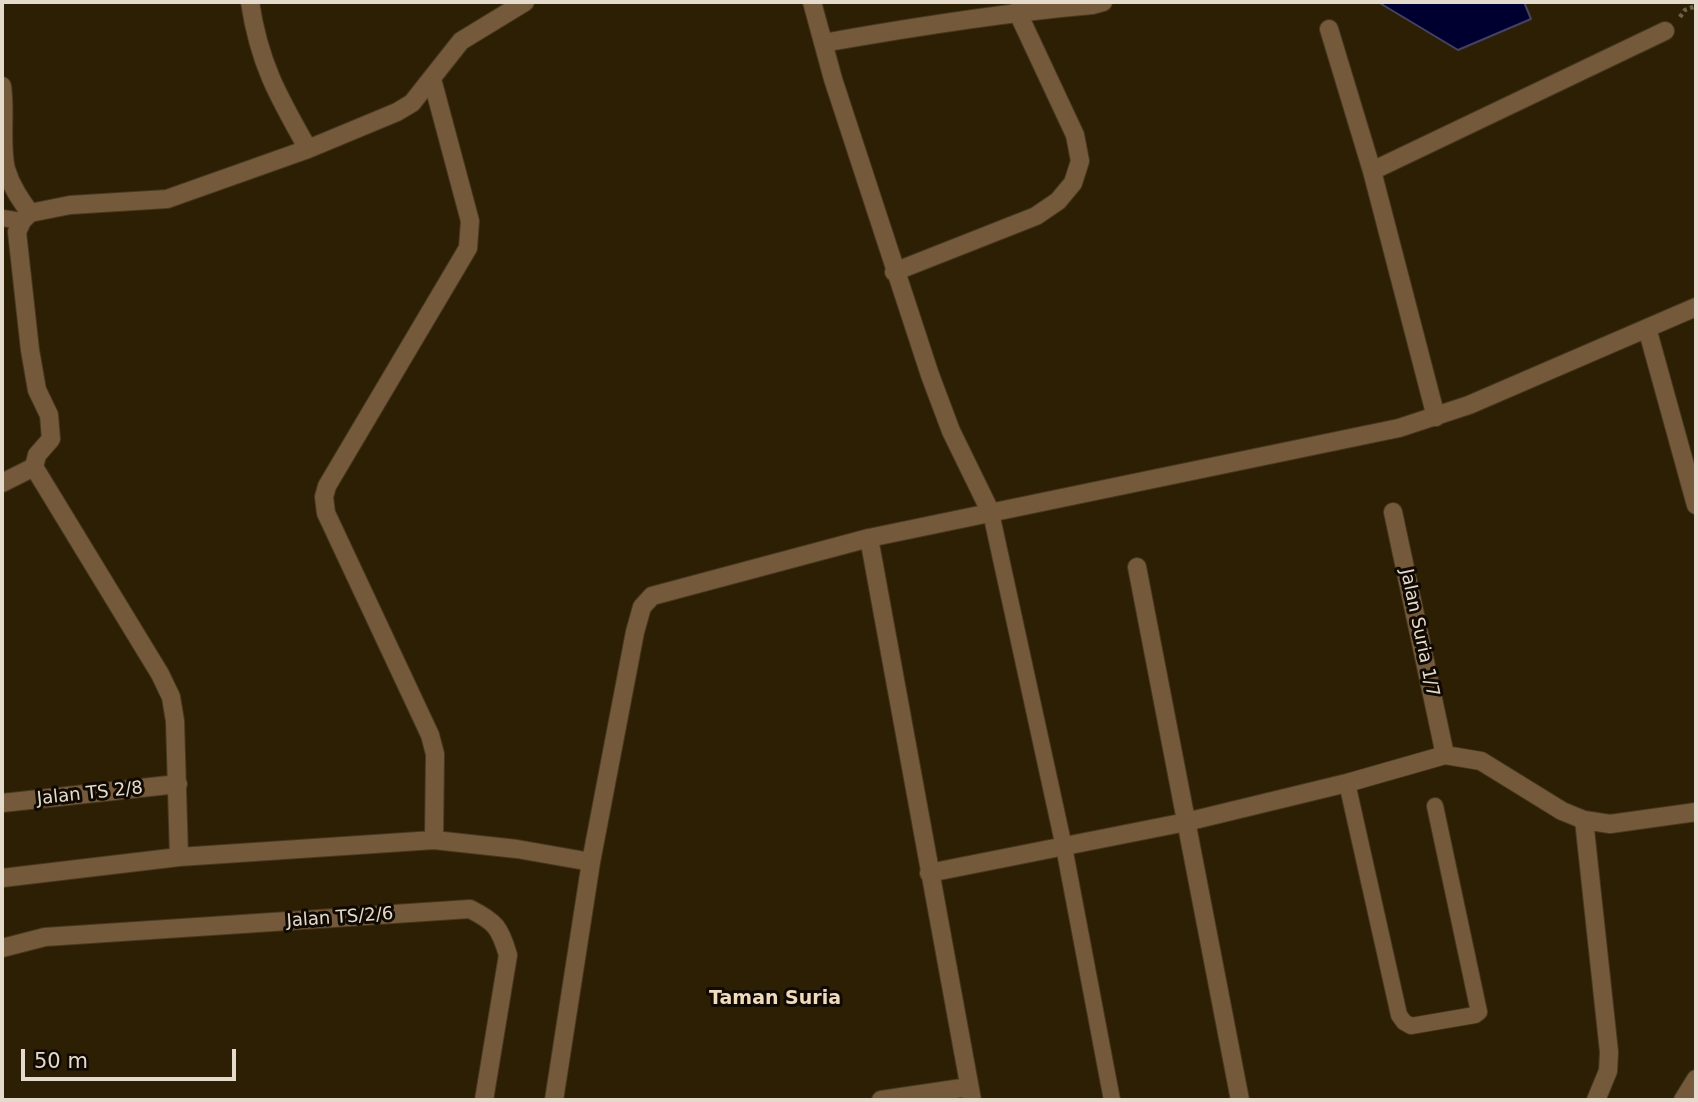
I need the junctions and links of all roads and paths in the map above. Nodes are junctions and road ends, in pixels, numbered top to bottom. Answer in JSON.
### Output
{"nodes":[{"id":1,"x":250,"y":2,"type":"edge"},
{"id":2,"x":525,"y":2,"type":"edge"},
{"id":3,"x":812,"y":2,"type":"edge"},
{"id":4,"x":1103,"y":2,"type":"edge"},
{"id":5,"x":1696,"y":6,"type":"edge"},
{"id":6,"x":1685,"y":10,"type":"dead end"},
{"id":7,"x":1017,"y":11,"type":"junction"},
{"id":8,"x":1329,"y":29,"type":"dead end"},
{"id":9,"x":1665,"y":32,"type":"dead end"},
{"id":10,"x":823,"y":43,"type":"junction"},
{"id":11,"x":432,"y":79,"type":"junction"},
{"id":12,"x":2,"y":86,"type":"edge"},
{"id":13,"x":308,"y":149,"type":"junction"},
{"id":14,"x":1372,"y":171,"type":"junction"},
{"id":15,"x":26,"y":217,"type":"junction"},
{"id":16,"x":2,"y":218,"type":"edge"},
{"id":17,"x":894,"y":272,"type":"junction"},
{"id":18,"x":1696,"y":307,"type":"edge"},
{"id":19,"x":1647,"y":328,"type":"junction"},
{"id":20,"x":1436,"y":417,"type":"junction"},
{"id":21,"x":34,"y":467,"type":"junction"},
{"id":22,"x":2,"y":483,"type":"edge"},
{"id":23,"x":1696,"y":505,"type":"edge"},
{"id":24,"x":1393,"y":512,"type":"dead end"},
{"id":25,"x":991,"y":513,"type":"junction"},
{"id":26,"x":869,"y":538,"type":"junction"},
{"id":27,"x":1137,"y":567,"type":"dead end"},
{"id":28,"x":1445,"y":755,"type":"junction"},
{"id":29,"x":1347,"y":783,"type":"junction"},
{"id":30,"x":178,"y":784,"type":"junction"},
{"id":31,"x":2,"y":803,"type":"edge"},
{"id":32,"x":1435,"y":806,"type":"dead end"},
{"id":33,"x":1696,"y":812,"type":"edge"},
{"id":34,"x":1584,"y":820,"type":"junction"},
{"id":35,"x":1186,"y":822,"type":"junction"},
{"id":36,"x":434,"y":840,"type":"junction"},
{"id":37,"x":1063,"y":847,"type":"junction"},
{"id":38,"x":179,"y":857,"type":"junction"},
{"id":39,"x":591,"y":862,"type":"junction"},
{"id":40,"x":929,"y":873,"type":"junction"},
{"id":41,"x":2,"y":878,"type":"edge"},
{"id":42,"x":2,"y":948,"type":"edge"},
{"id":43,"x":1696,"y":1079,"type":"edge"},
{"id":44,"x":970,"y":1093,"type":"edge"},
{"id":45,"x":484,"y":1100,"type":"edge"},
{"id":46,"x":554,"y":1100,"type":"edge"},
{"id":47,"x":881,"y":1100,"type":"edge"},
{"id":48,"x":1112,"y":1100,"type":"edge"},
{"id":49,"x":1240,"y":1100,"type":"edge"},
{"id":50,"x":1596,"y":1100,"type":"edge"},
{"id":51,"x":1683,"y":1100,"type":"edge"}],
"edges":[{"from":1,"to":13,"type":"street"},
{"from":2,"to":11,"type":"street"},
{"from":3,"to":10,"type":"street"},
{"from":4,"to":7,"type":"street"},
{"from":5,"to":6,"type":"path"},
{"from":7,"to":10,"type":"street"},
{"from":7,"to":17,"type":"street"},
{"from":8,"to":14,"type":"street"},
{"from":9,"to":14,"type":"street"},
{"from":10,"to":17,"type":"street"},
{"from":11,"to":13,"type":"street"},
{"from":11,"to":36,"type":"street"},
{"from":12,"to":15,"type":"street"},
{"from":13,"to":15,"type":"street"},
{"from":14,"to":20,"type":"street"},
{"from":15,"to":16,"type":"lane"},
{"from":15,"to":21,"type":"street"},
{"from":17,"to":25,"type":"street"},
{"from":18,"to":19,"type":"street"},
{"from":19,"to":20,"type":"street"},
{"from":19,"to":23,"type":"street"},
{"from":20,"to":25,"type":"street"},
{"from":21,"to":22,"type":"street"},
{"from":21,"to":30,"type":"street"},
{"from":24,"to":28,"type":"street","name":"Jalan Suria 1/7"},
{"from":25,"to":26,"type":"street"},
{"from":25,"to":37,"type":"lane"},
{"from":26,"to":39,"type":"street"},
{"from":26,"to":40,"type":"street"},
{"from":27,"to":35,"type":"street"},
{"from":28,"to":29,"type":"street"},
{"from":28,"to":34,"type":"street"},
{"from":29,"to":32,"type":"lane"},
{"from":29,"to":35,"type":"street"},
{"from":30,"to":31,"type":"street","name":"Jalan TS 2/8"},
{"from":30,"to":38,"type":"street"},
{"from":33,"to":34,"type":"street"},
{"from":34,"to":50,"type":"street"},
{"from":35,"to":37,"type":"street"},
{"from":35,"to":49,"type":"street"},
{"from":36,"to":38,"type":"street"},
{"from":36,"to":39,"type":"street"},
{"from":37,"to":40,"type":"street"},
{"from":37,"to":48,"type":"lane"},
{"from":38,"to":41,"type":"street"},
{"from":39,"to":46,"type":"street"},
{"from":40,"to":44,"type":"street"},
{"from":42,"to":45,"type":"street","name":"Jalan TS/2/6"},
{"from":43,"to":51,"type":"street"},
{"from":44,"to":47,"type":"street"}]}
